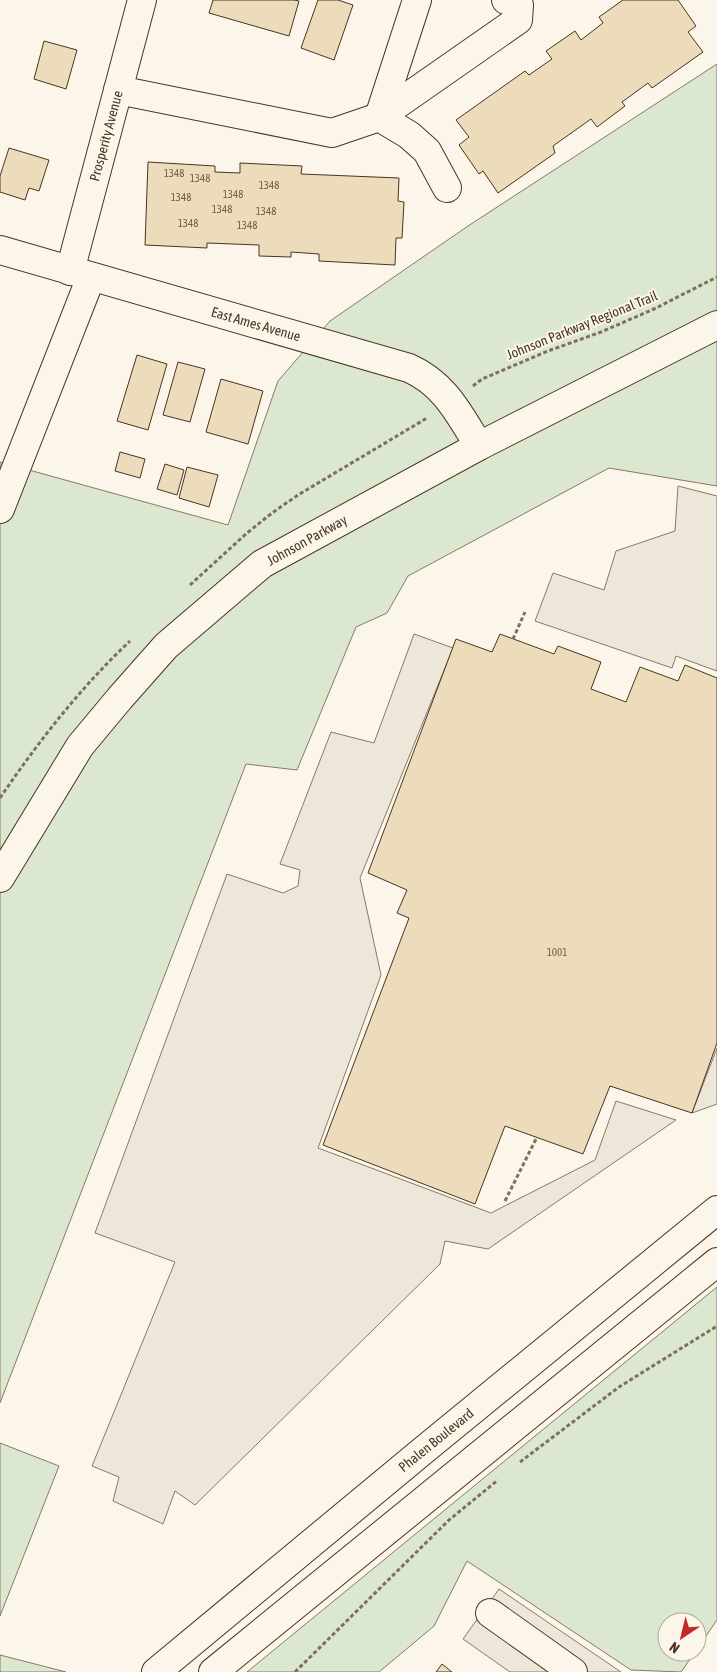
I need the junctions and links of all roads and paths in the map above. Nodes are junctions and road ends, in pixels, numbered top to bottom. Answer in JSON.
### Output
{"nodes":[{"id":1,"x":142,"y":0,"type":"edge"},
{"id":2,"x":417,"y":0,"type":"edge"},
{"id":3,"x":506,"y":0,"type":"edge"},
{"id":4,"x":118,"y":90,"type":"junction"},
{"id":5,"x":378,"y":117,"type":"junction"},
{"id":6,"x":447,"y":188,"type":"dead end"},
{"id":7,"x":0,"y":250,"type":"edge"},
{"id":8,"x":80,"y":274,"type":"junction"},
{"id":9,"x":717,"y":277,"type":"edge"},
{"id":10,"x":717,"y":325,"type":"edge"},
{"id":11,"x":482,"y":379,"type":"dead end"},
{"id":12,"x":479,"y":446,"type":"junction"},
{"id":13,"x":0,"y":509,"type":"edge"},
{"id":14,"x":525,"y":612,"type":"dead end"},
{"id":15,"x":513,"y":639,"type":"dead end"},
{"id":16,"x":122,"y":648,"type":"dead end"},
{"id":17,"x":0,"y":798,"type":"edge"},
{"id":18,"x":0,"y":878,"type":"edge"},
{"id":19,"x":537,"y":1137,"type":"dead end"},
{"id":20,"x":505,"y":1201,"type":"dead end"},
{"id":21,"x":717,"y":1210,"type":"edge"},
{"id":22,"x":717,"y":1262,"type":"edge"},
{"id":23,"x":717,"y":1326,"type":"edge"},
{"id":24,"x":519,"y":1462,"type":"dead end"},
{"id":25,"x":505,"y":1474,"type":"dead end"},
{"id":26,"x":490,"y":1613,"type":"dead end"},
{"id":27,"x":156,"y":1672,"type":"edge"},
{"id":28,"x":213,"y":1672,"type":"edge"},
{"id":29,"x":294,"y":1672,"type":"edge"},
{"id":30,"x":573,"y":1672,"type":"edge"}],
"edges":[{"from":1,"to":4,"type":"street","name":"Prosperity Avenue"},
{"from":2,"to":5,"type":"street"},
{"from":3,"to":5,"type":"street"},
{"from":4,"to":5,"type":"street"},
{"from":4,"to":8,"type":"street","name":"Prosperity Avenue"},
{"from":5,"to":6,"type":"street"},
{"from":7,"to":8,"type":"street","name":"East Ames Avenue"},
{"from":8,"to":12,"type":"street","name":"East Ames Avenue"},
{"from":8,"to":13,"type":"street","name":"Prosperity Avenue"},
{"from":9,"to":11,"type":"path","name":"Johnson Parkway Regional Trail"},
{"from":10,"to":12,"type":"street","name":"Johnson Parkway"},
{"from":12,"to":18,"type":"street","name":"Johnson Parkway"},
{"from":14,"to":15,"type":"path"},
{"from":16,"to":17,"type":"path"},
{"from":19,"to":20,"type":"path"},
{"from":21,"to":27,"type":"street","name":"Phalen Boulevard"},
{"from":22,"to":28,"type":"street"},
{"from":23,"to":24,"type":"path"},
{"from":25,"to":29,"type":"path"},
{"from":26,"to":30,"type":"street"}]}
